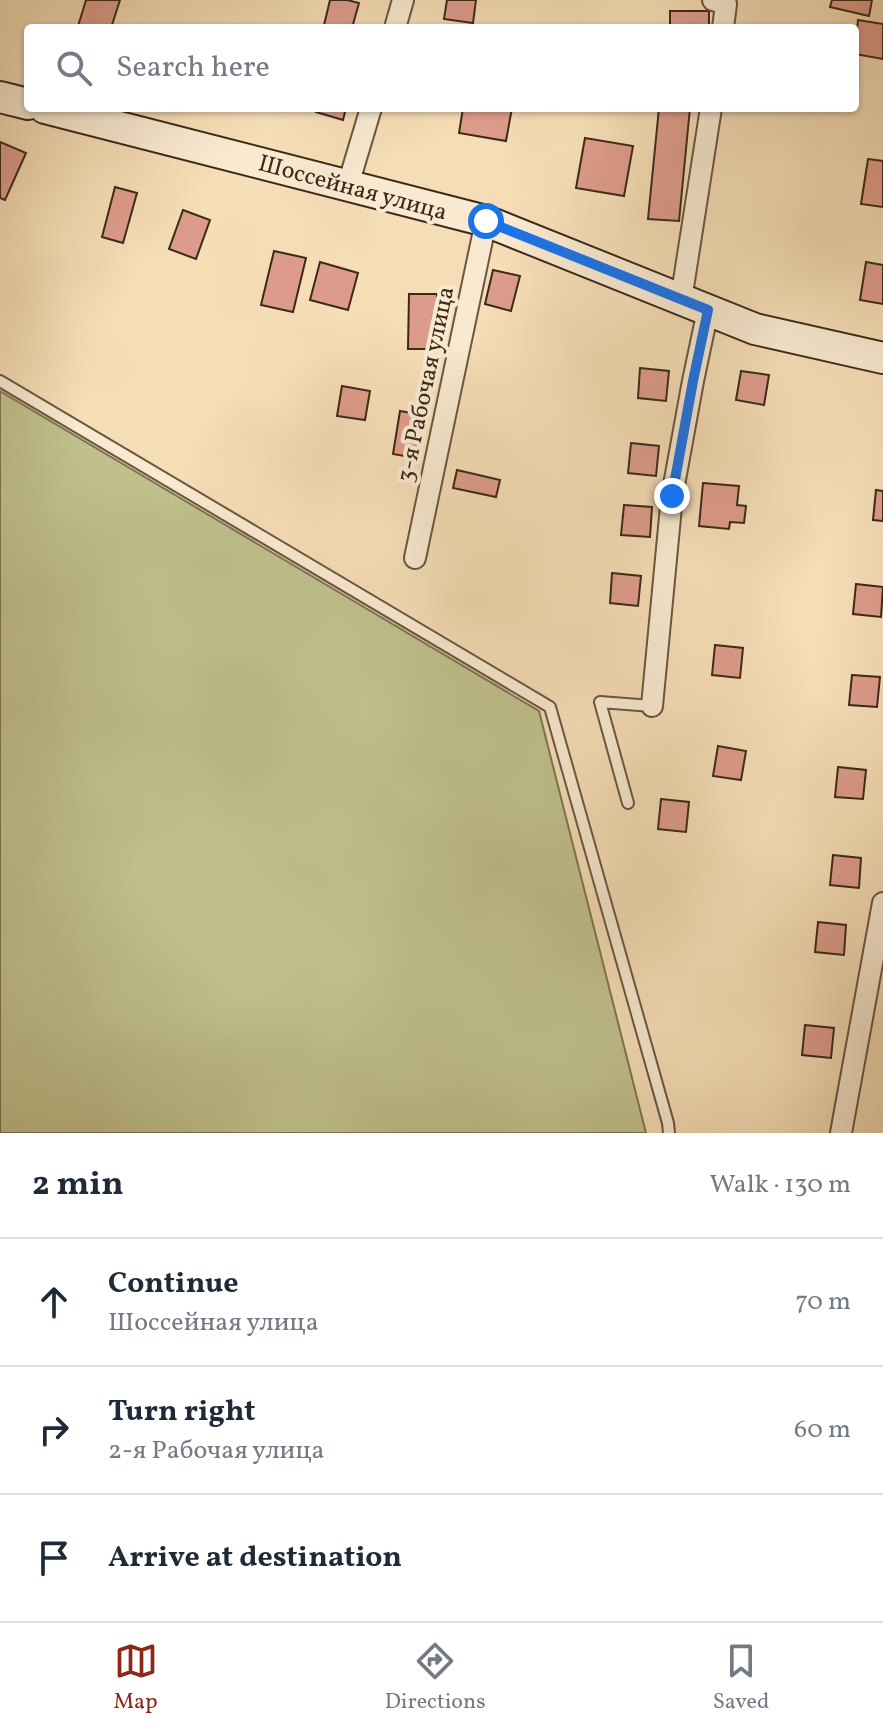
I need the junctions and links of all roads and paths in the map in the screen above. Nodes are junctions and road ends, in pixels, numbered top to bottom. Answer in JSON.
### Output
{"nodes":[{"id":1,"x":403,"y":0,"type":"edge"},
{"id":2,"x":713,"y":0,"type":"edge"},
{"id":3,"x":396,"y":24,"type":"edge"},
{"id":4,"x":724,"y":24,"type":"edge"},
{"id":5,"x":0,"y":97,"type":"edge"},
{"id":6,"x":24,"y":103,"type":"edge"},
{"id":7,"x":61,"y":112,"type":"edge"},
{"id":8,"x":370,"y":112,"type":"edge"},
{"id":9,"x":711,"y":112,"type":"edge"},
{"id":10,"x":348,"y":185,"type":"junction"},
{"id":11,"x":486,"y":221,"type":"junction"},
{"id":12,"x":695,"y":305,"type":"junction"},
{"id":13,"x":883,"y":358,"type":"edge"},
{"id":14,"x":0,"y":381,"type":"edge"},
{"id":15,"x":415,"y":558,"type":"dead end"},
{"id":16,"x":652,"y":706,"type":"joint"},
{"id":17,"x":628,"y":803,"type":"dead end"},
{"id":18,"x":883,"y":903,"type":"edge"},
{"id":19,"x":669,"y":1133,"type":"edge"},
{"id":20,"x":841,"y":1133,"type":"edge"}],
"edges":[{"from":1,"to":3,"type":"street"},
{"from":2,"to":4,"type":"street"},
{"from":5,"to":6,"type":"street"},
{"from":7,"to":10,"type":"street","name":"Шоссейная улица"},
{"from":8,"to":10,"type":"street"},
{"from":9,"to":12,"type":"street"},
{"from":10,"to":11,"type":"street","name":"Шоссейная улица"},
{"from":11,"to":12,"type":"street","name":"Шоссейная улица"},
{"from":11,"to":15,"type":"street","name":"3-я Рабочая улица"},
{"from":12,"to":13,"type":"street","name":"Шоссейная улица"},
{"from":12,"to":16,"type":"street"},
{"from":14,"to":19,"type":"lane"},
{"from":16,"to":17,"type":"lane"},
{"from":18,"to":20,"type":"street"}]}
